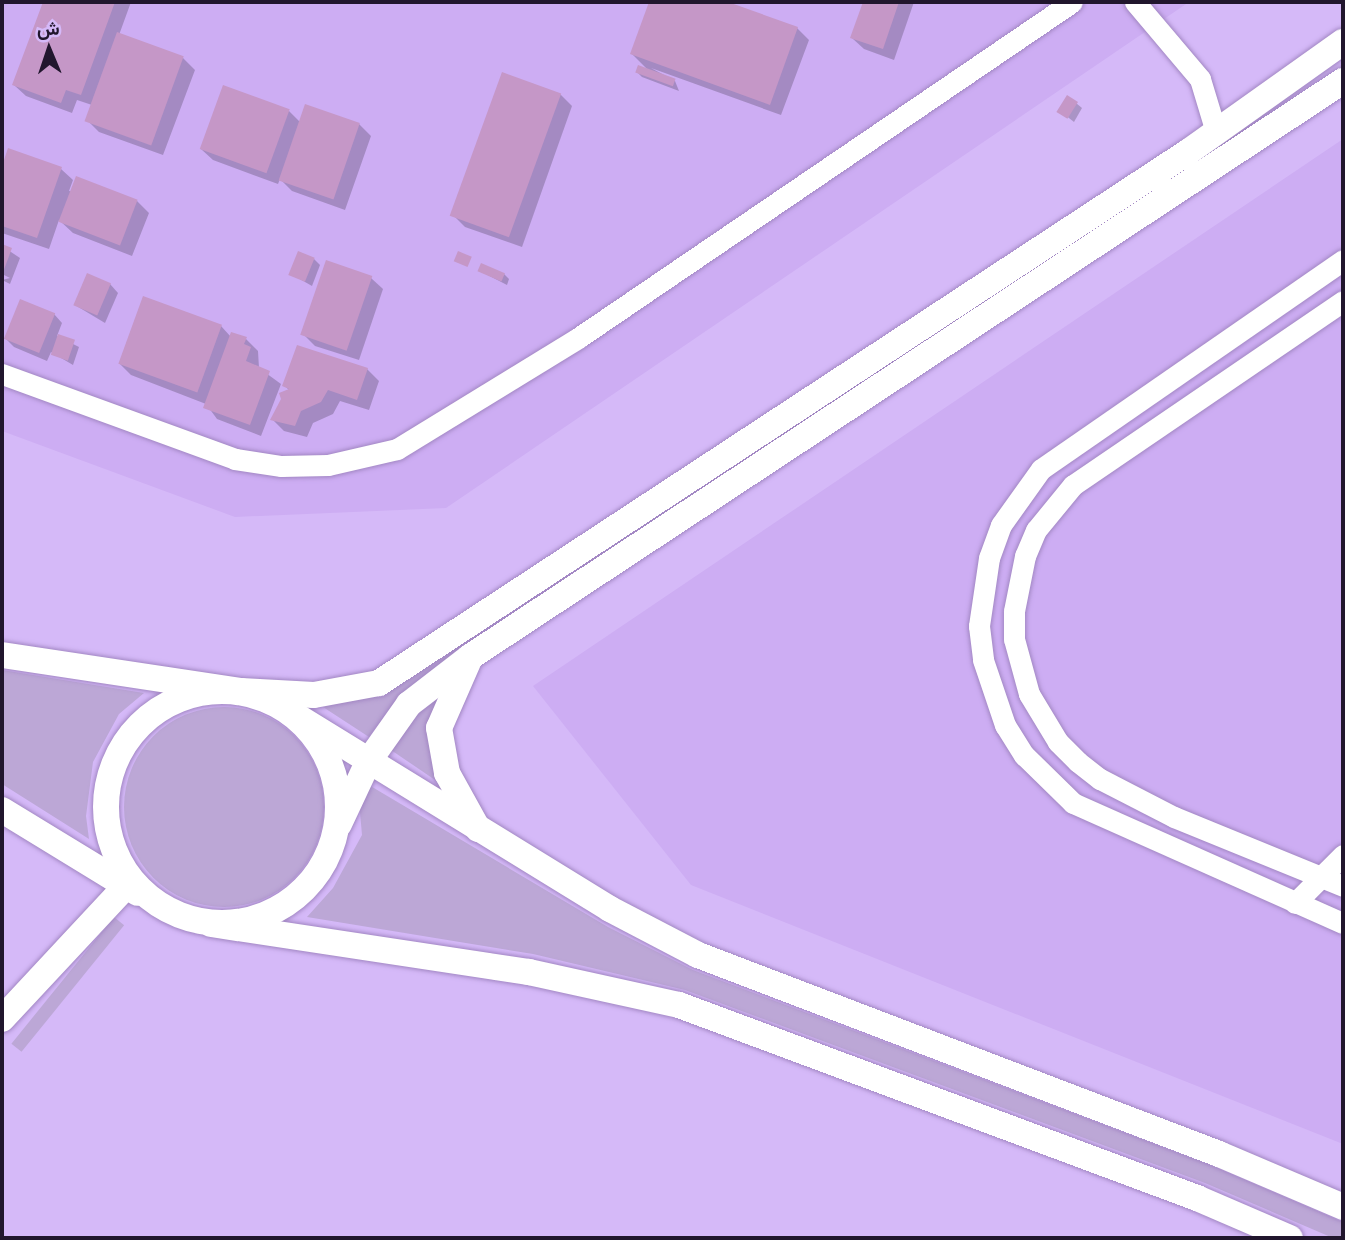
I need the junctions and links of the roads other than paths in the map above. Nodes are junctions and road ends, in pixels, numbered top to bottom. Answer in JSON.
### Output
{"nodes":[{"id":1,"x":1072,"y":2,"type":"edge"},
{"id":2,"x":1135,"y":2,"type":"edge"},
{"id":3,"x":1343,"y":42,"type":"edge"},
{"id":4,"x":1343,"y":81,"type":"edge"},
{"id":5,"x":1216,"y":132,"type":"junction"},
{"id":6,"x":1188,"y":152,"type":"junction"},
{"id":7,"x":1205,"y":174,"type":"junction"},
{"id":8,"x":1343,"y":260,"type":"edge"},
{"id":9,"x":1343,"y":301,"type":"edge"},
{"id":10,"x":2,"y":374,"type":"edge"},
{"id":11,"x":1136,"y":399,"type":"junction"},
{"id":12,"x":1157,"y":427,"type":"junction"},
{"id":13,"x":2,"y":655,"type":"edge"},
{"id":14,"x":470,"y":657,"type":"junction"},
{"id":15,"x":241,"y":691,"type":"junction"},
{"id":16,"x":298,"y":717,"type":"junction"},
{"id":17,"x":368,"y":762,"type":"junction"},
{"id":18,"x":2,"y":810,"type":"edge"},
{"id":19,"x":339,"y":824,"type":"junction"},
{"id":20,"x":479,"y":831,"type":"junction"},
{"id":21,"x":1343,"y":855,"type":"edge"},
{"id":22,"x":1318,"y":877,"type":"junction"},
{"id":23,"x":126,"y":886,"type":"junction"},
{"id":24,"x":1343,"y":887,"type":"edge"},
{"id":25,"x":1343,"y":900,"type":"edge"},
{"id":26,"x":1295,"y":903,"type":"junction"},
{"id":27,"x":159,"y":906,"type":"junction"},
{"id":28,"x":1337,"y":921,"type":"edge"},
{"id":29,"x":211,"y":924,"type":"junction"},
{"id":30,"x":2,"y":1019,"type":"edge"},
{"id":31,"x":1343,"y":1208,"type":"edge"},
{"id":32,"x":1290,"y":1238,"type":"edge"}],
"edges":[{"from":1,"to":10,"type":"street"},
{"from":2,"to":5,"type":"street"},
{"from":3,"to":5,"type":"main road"},
{"from":4,"to":7,"type":"main road"},
{"from":5,"to":6,"type":"main road"},
{"from":6,"to":7,"type":"main road"},
{"from":6,"to":15,"type":"main road"},
{"from":7,"to":14,"type":"main road"},
{"from":8,"to":11,"type":"street"},
{"from":9,"to":12,"type":"street"},
{"from":11,"to":12,"type":"street"},
{"from":11,"to":26,"type":"street"},
{"from":12,"to":22,"type":"street"},
{"from":13,"to":15,"type":"main road"},
{"from":14,"to":17,"type":"main road"},
{"from":14,"to":20,"type":"main road"},
{"from":15,"to":16,"type":"main road"},
{"from":15,"to":27,"type":"main road"},
{"from":16,"to":17,"type":"main road"},
{"from":16,"to":19,"type":"main road"},
{"from":17,"to":19,"type":"main road"},
{"from":17,"to":20,"type":"main road"},
{"from":18,"to":23,"type":"main road"},
{"from":19,"to":29,"type":"main road"},
{"from":20,"to":31,"type":"main road"},
{"from":21,"to":22,"type":"street"},
{"from":22,"to":24,"type":"street"},
{"from":22,"to":26,"type":"street"},
{"from":23,"to":27,"type":"main road"},
{"from":23,"to":30,"type":"main road"},
{"from":25,"to":28,"type":"street"},
{"from":26,"to":28,"type":"street"},
{"from":27,"to":29,"type":"main road"},
{"from":29,"to":32,"type":"main road"}]}
